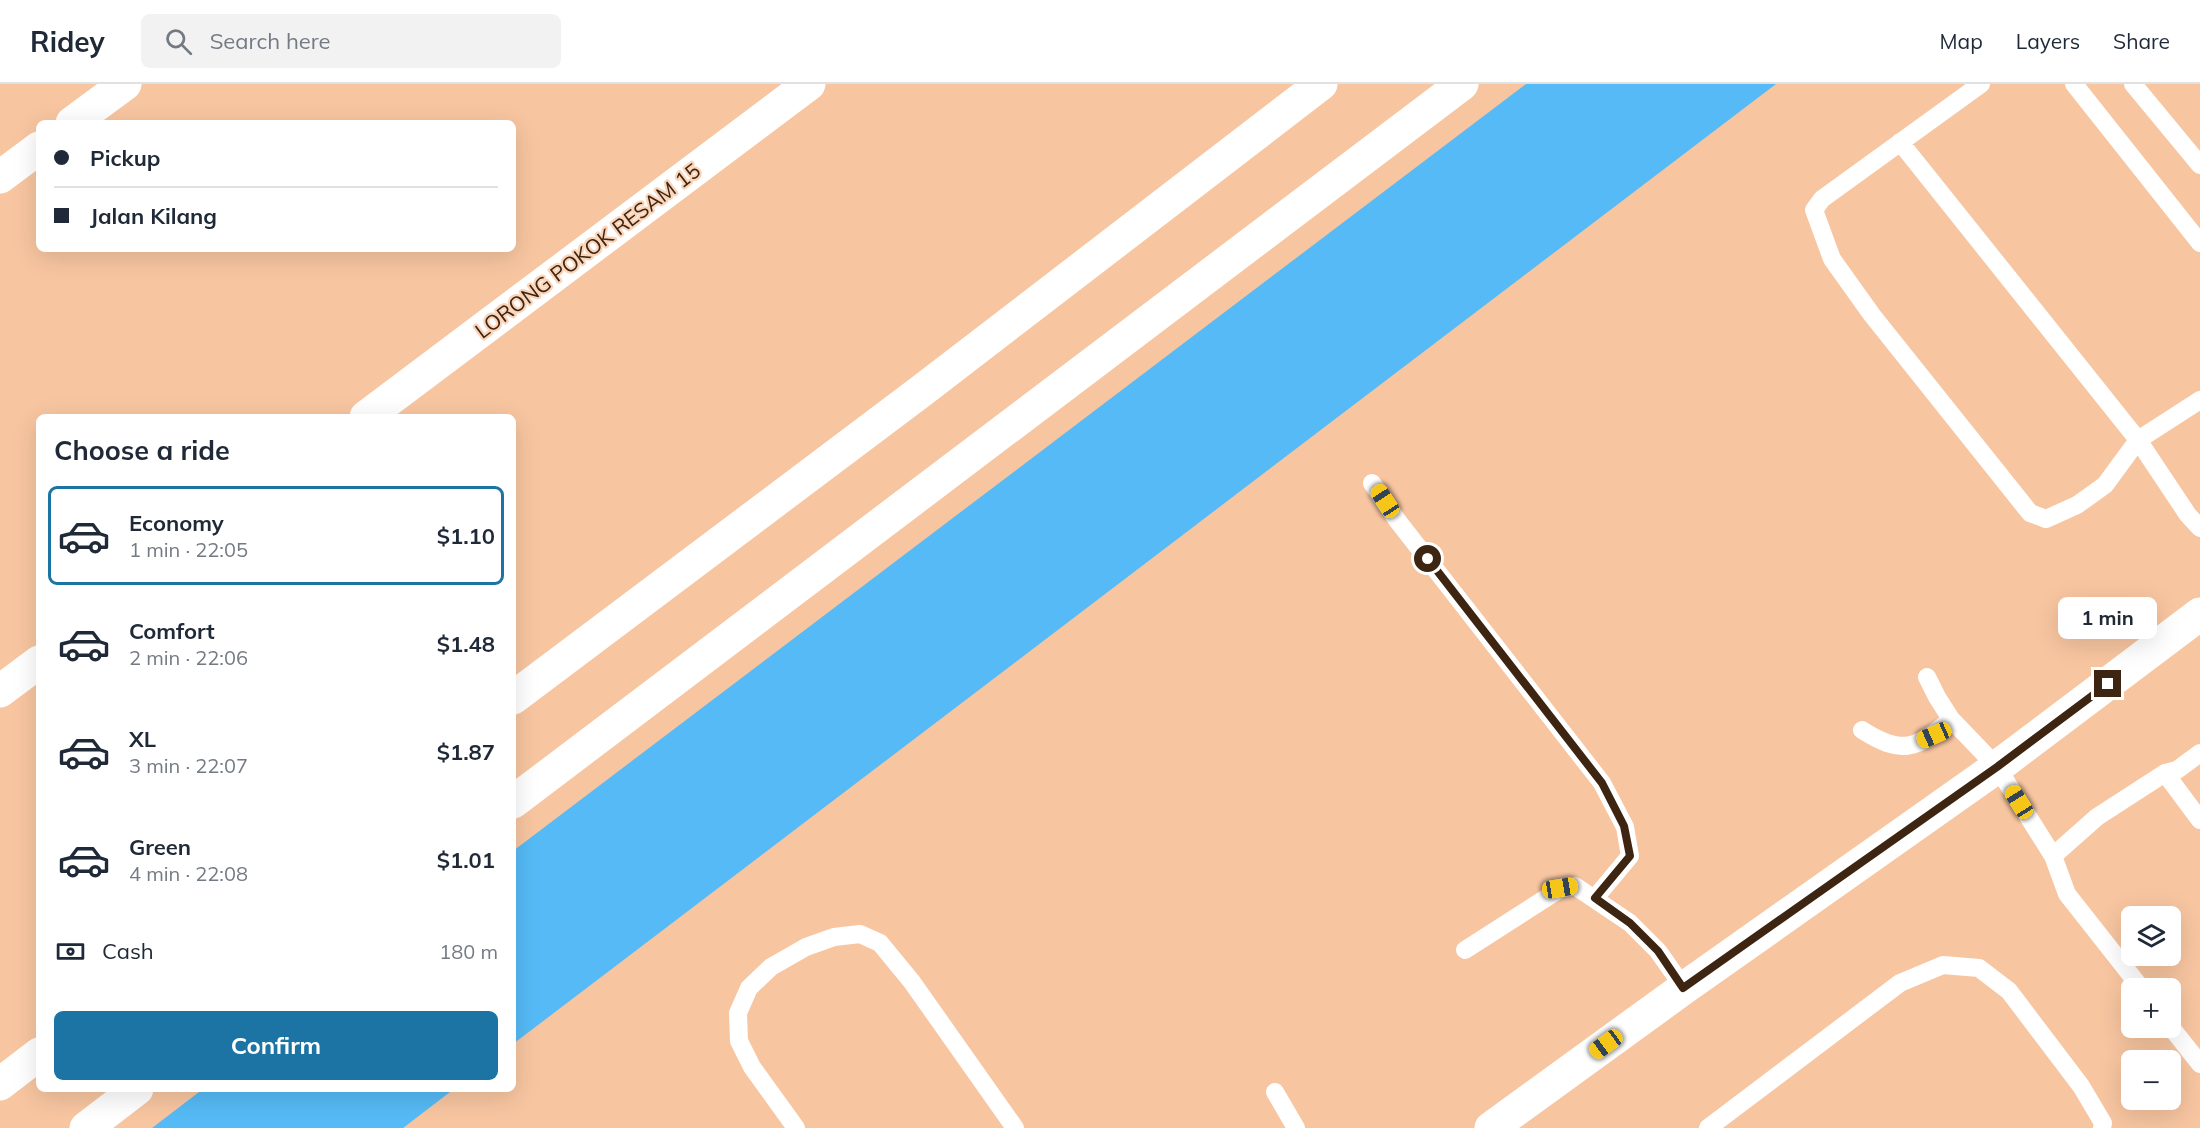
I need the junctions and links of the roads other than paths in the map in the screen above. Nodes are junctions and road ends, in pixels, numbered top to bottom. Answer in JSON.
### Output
{"nodes":[{"id":1,"x":125,"y":84,"type":"edge"},
{"id":2,"x":809,"y":84,"type":"edge"},
{"id":3,"x":1322,"y":84,"type":"edge"},
{"id":4,"x":1462,"y":84,"type":"edge"},
{"id":5,"x":1981,"y":84,"type":"edge"},
{"id":6,"x":2074,"y":84,"type":"edge"},
{"id":7,"x":2133,"y":84,"type":"edge"},
{"id":8,"x":76,"y":120,"type":"edge"},
{"id":9,"x":1900,"y":142,"type":"junction"},
{"id":10,"x":36,"y":150,"type":"edge"},
{"id":11,"x":2200,"y":165,"type":"edge"},
{"id":12,"x":0,"y":177,"type":"edge"},
{"id":13,"x":2200,"y":243,"type":"edge"},
{"id":14,"x":2200,"y":400,"type":"edge"},
{"id":15,"x":370,"y":414,"type":"edge"},
{"id":16,"x":2138,"y":440,"type":"junction"},
{"id":17,"x":1372,"y":483,"type":"dead end"},
{"id":18,"x":2200,"y":528,"type":"edge"},
{"id":19,"x":2200,"y":614,"type":"edge"},
{"id":20,"x":36,"y":664,"type":"edge"},
{"id":21,"x":1927,"y":677,"type":"dead end"},
{"id":22,"x":0,"y":691,"type":"edge"},
{"id":23,"x":516,"y":696,"type":"edge"},
{"id":24,"x":1950,"y":719,"type":"junction"},
{"id":25,"x":1862,"y":730,"type":"dead end"},
{"id":26,"x":2200,"y":753,"type":"edge"},
{"id":27,"x":1997,"y":767,"type":"junction"},
{"id":28,"x":2165,"y":773,"type":"junction"},
{"id":29,"x":516,"y":800,"type":"edge"},
{"id":30,"x":2200,"y":820,"type":"edge"},
{"id":31,"x":2053,"y":856,"type":"junction"},
{"id":32,"x":1595,"y":898,"type":"junction"},
{"id":33,"x":1466,"y":950,"type":"dead end"},
{"id":34,"x":2133,"y":978,"type":"edge"},
{"id":35,"x":1683,"y":988,"type":"junction"},
{"id":36,"x":2179,"y":1038,"type":"edge"},
{"id":37,"x":36,"y":1056,"type":"edge"},
{"id":38,"x":2200,"y":1064,"type":"edge"},
{"id":39,"x":0,"y":1084,"type":"edge"},
{"id":40,"x":133,"y":1092,"type":"edge"},
{"id":41,"x":1275,"y":1092,"type":"dead end"},
{"id":42,"x":86,"y":1128,"type":"edge"},
{"id":43,"x":796,"y":1128,"type":"edge"},
{"id":44,"x":1015,"y":1128,"type":"edge"},
{"id":45,"x":1296,"y":1128,"type":"edge"},
{"id":46,"x":1491,"y":1128,"type":"edge"},
{"id":47,"x":1708,"y":1128,"type":"edge"},
{"id":48,"x":2102,"y":1128,"type":"edge"}],
"edges":[{"from":1,"to":8,"type":"street"},
{"from":2,"to":15,"type":"street","name":"LORONG POKOK RESAM 15"},
{"from":3,"to":23,"type":"street"},
{"from":4,"to":29,"type":"street"},
{"from":5,"to":9,"type":"lane"},
{"from":6,"to":13,"type":"lane"},
{"from":7,"to":11,"type":"lane"},
{"from":9,"to":16,"type":"lane"},
{"from":9,"to":16,"type":"lane"},
{"from":10,"to":12,"type":"street"},
{"from":14,"to":16,"type":"lane"},
{"from":16,"to":18,"type":"lane"},
{"from":17,"to":32,"type":"lane"},
{"from":19,"to":27,"type":"street"},
{"from":20,"to":22,"type":"street"},
{"from":21,"to":24,"type":"lane"},
{"from":24,"to":25,"type":"lane"},
{"from":24,"to":27,"type":"lane"},
{"from":26,"to":28,"type":"lane"},
{"from":27,"to":31,"type":"lane"},
{"from":27,"to":35,"type":"street"},
{"from":28,"to":30,"type":"lane"},
{"from":28,"to":31,"type":"lane"},
{"from":31,"to":34,"type":"lane"},
{"from":32,"to":33,"type":"lane"},
{"from":32,"to":35,"type":"lane"},
{"from":35,"to":46,"type":"street"},
{"from":36,"to":38,"type":"lane"},
{"from":37,"to":39,"type":"street"},
{"from":40,"to":42,"type":"street"},
{"from":41,"to":45,"type":"lane"},
{"from":43,"to":44,"type":"lane"},
{"from":47,"to":48,"type":"lane"}]}
